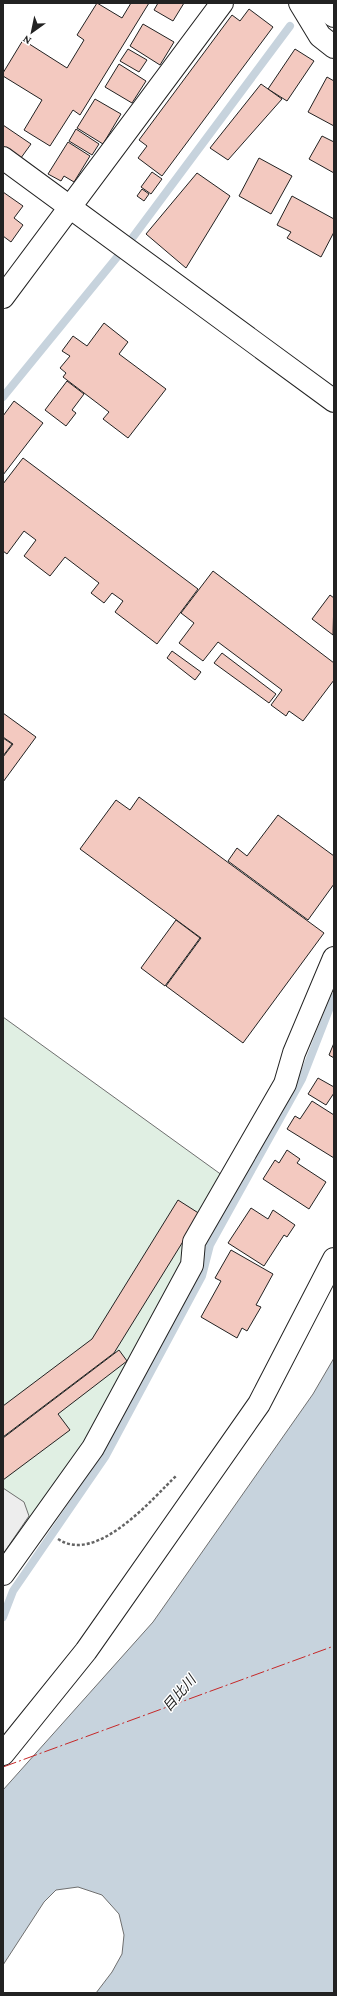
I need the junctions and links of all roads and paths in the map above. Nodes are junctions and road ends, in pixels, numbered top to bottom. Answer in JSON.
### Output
{"nodes":[{"id":1,"x":222,"y":3,"type":"edge"},
{"id":2,"x":300,"y":3,"type":"edge"},
{"id":3,"x":316,"y":3,"type":"edge"},
{"id":4,"x":334,"y":16,"type":"edge"},
{"id":5,"x":334,"y":47,"type":"edge"},
{"id":6,"x":3,"y":158,"type":"edge"},
{"id":7,"x":71,"y":206,"type":"junction"},
{"id":8,"x":3,"y":297,"type":"edge"},
{"id":9,"x":334,"y":401,"type":"edge"},
{"id":10,"x":334,"y":958,"type":"edge"},
{"id":11,"x":334,"y":1259,"type":"edge"},
{"id":12,"x":179,"y":1473,"type":"dead end"},
{"id":13,"x":63,"y":1542,"type":"dead end"},
{"id":14,"x":3,"y":1574,"type":"edge"},
{"id":15,"x":3,"y":1754,"type":"edge"}],
"edges":[{"from":1,"to":7,"type":"street"},
{"from":2,"to":5,"type":"street"},
{"from":3,"to":4,"type":"street"},
{"from":6,"to":7,"type":"street"},
{"from":7,"to":8,"type":"street"},
{"from":7,"to":9,"type":"street"},
{"from":10,"to":14,"type":"street"},
{"from":11,"to":15,"type":"street"},
{"from":12,"to":13,"type":"path"}]}
